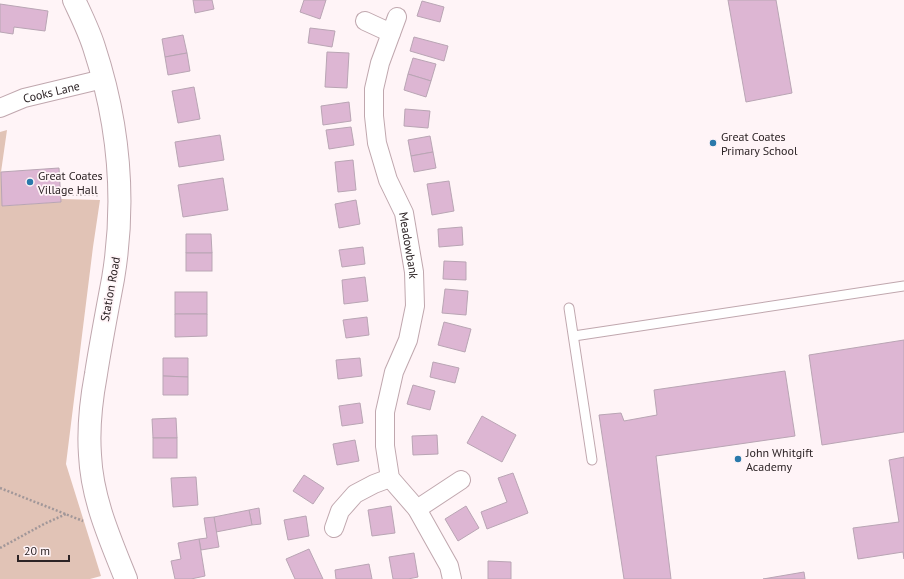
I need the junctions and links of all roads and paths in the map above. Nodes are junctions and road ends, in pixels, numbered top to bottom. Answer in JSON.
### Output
{"nodes":[{"id":1,"x":74,"y":0,"type":"edge"},
{"id":2,"x":365,"y":21,"type":"dead end"},
{"id":3,"x":103,"y":79,"type":"junction"},
{"id":4,"x":0,"y":108,"type":"edge"},
{"id":5,"x":60,"y":194,"type":"dead end"},
{"id":6,"x":120,"y":194,"type":"junction"},
{"id":7,"x":904,"y":286,"type":"edge"},
{"id":8,"x":570,"y":308,"type":"dead end"},
{"id":9,"x":574,"y":336,"type":"junction"},
{"id":10,"x":592,"y":460,"type":"dead end"},
{"id":11,"x":390,"y":478,"type":"junction"},
{"id":12,"x":461,"y":480,"type":"dead end"},
{"id":13,"x":0,"y":488,"type":"edge"},
{"id":14,"x":417,"y":509,"type":"junction"},
{"id":15,"x":66,"y":514,"type":"junction"},
{"id":16,"x":334,"y":528,"type":"dead end"},
{"id":17,"x":107,"y":530,"type":"junction"},
{"id":18,"x":0,"y":548,"type":"edge"},
{"id":19,"x":126,"y":579,"type":"edge"},
{"id":20,"x":452,"y":579,"type":"edge"}],
"edges":[{"from":1,"to":3,"type":"street","name":"Station Road"},
{"from":2,"to":11,"type":"street","name":"Meadowbank"},
{"from":3,"to":4,"type":"street","name":"Cooks Lane"},
{"from":3,"to":6,"type":"street","name":"Station Road"},
{"from":5,"to":6,"type":"path"},
{"from":6,"to":17,"type":"street","name":"Station Road"},
{"from":7,"to":9,"type":"lane"},
{"from":8,"to":9,"type":"lane"},
{"from":9,"to":10,"type":"lane"},
{"from":11,"to":14,"type":"street"},
{"from":11,"to":16,"type":"street"},
{"from":12,"to":14,"type":"street"},
{"from":13,"to":15,"type":"path"},
{"from":14,"to":20,"type":"street"},
{"from":15,"to":17,"type":"path"},
{"from":15,"to":18,"type":"path"},
{"from":17,"to":19,"type":"street","name":"Station Road"}]}
